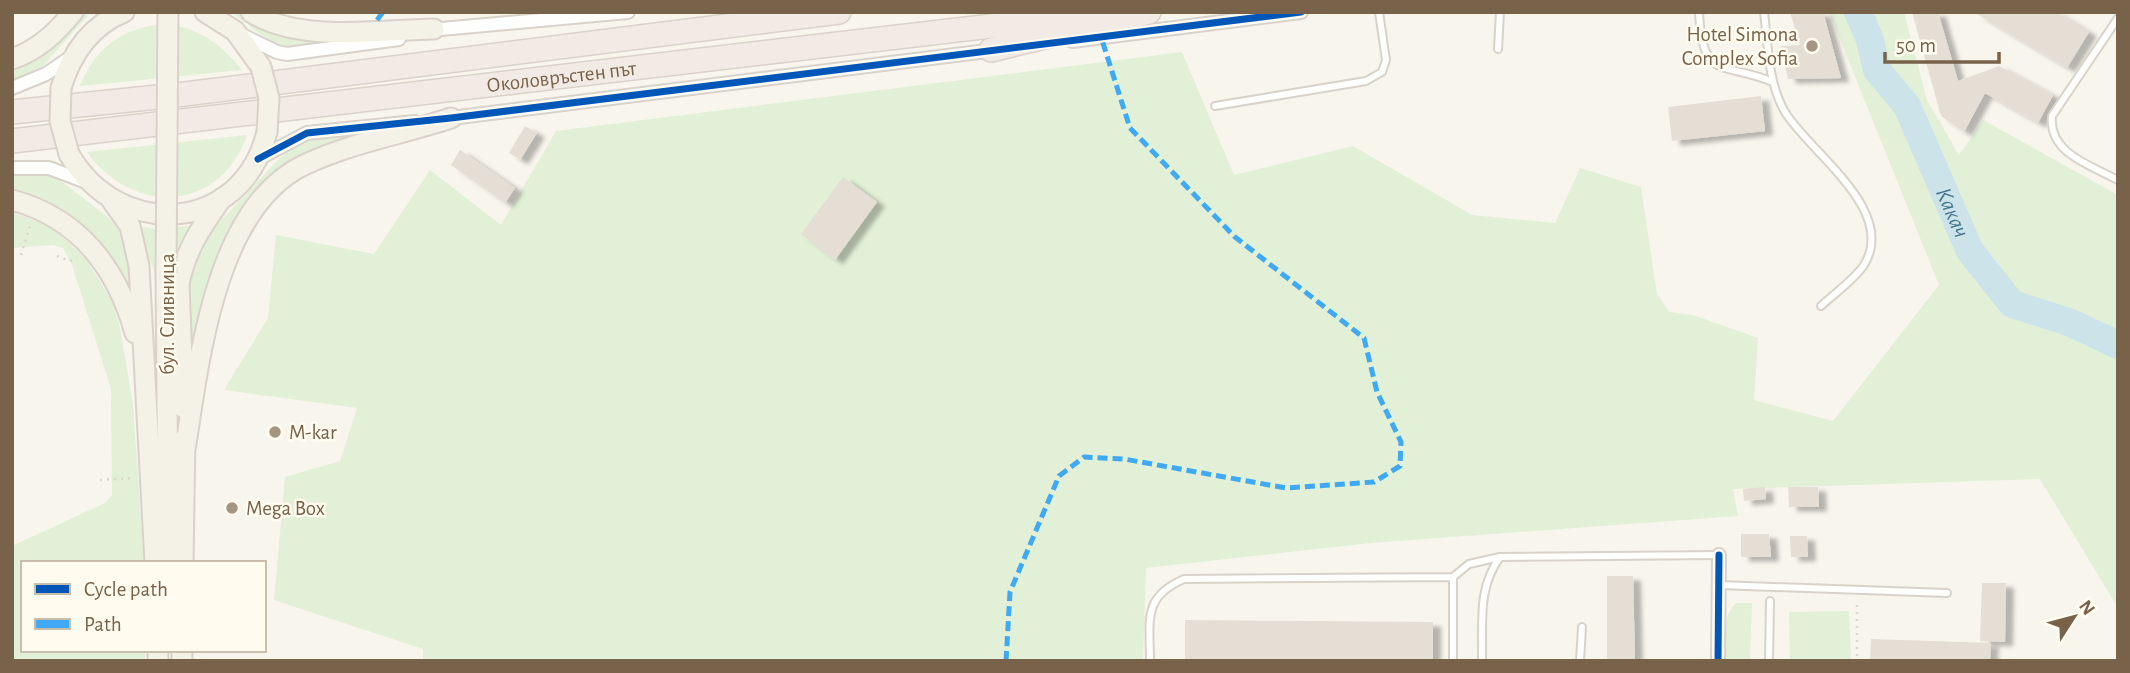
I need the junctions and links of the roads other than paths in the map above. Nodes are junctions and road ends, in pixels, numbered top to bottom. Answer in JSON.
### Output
{"nodes":[{"id":1,"x":73,"y":12,"type":"edge"},
{"id":2,"x":104,"y":12,"type":"edge"},
{"id":3,"x":124,"y":12,"type":"edge"},
{"id":4,"x":168,"y":12,"type":"edge"},
{"id":5,"x":205,"y":12,"type":"edge"},
{"id":6,"x":251,"y":12,"type":"edge"},
{"id":7,"x":628,"y":12,"type":"edge"},
{"id":8,"x":839,"y":12,"type":"edge"},
{"id":9,"x":1111,"y":12,"type":"edge"},
{"id":10,"x":1149,"y":12,"type":"edge"},
{"id":11,"x":1301,"y":12,"type":"edge"},
{"id":12,"x":1379,"y":12,"type":"edge"},
{"id":13,"x":1500,"y":12,"type":"edge"},
{"id":14,"x":1699,"y":12,"type":"edge"},
{"id":15,"x":1764,"y":12,"type":"edge"},
{"id":16,"x":2118,"y":18,"type":"edge"},
{"id":17,"x":224,"y":22,"type":"edge"},
{"id":18,"x":434,"y":29,"type":"junction"},
{"id":19,"x":79,"y":48,"type":"junction"},
{"id":20,"x":1498,"y":49,"type":"dead end"},
{"id":21,"x":991,"y":51,"type":"junction"},
{"id":22,"x":12,"y":59,"type":"edge"},
{"id":23,"x":1773,"y":82,"type":"junction"},
{"id":24,"x":12,"y":88,"type":"edge"},
{"id":25,"x":1215,"y":106,"type":"dead end"},
{"id":26,"x":12,"y":112,"type":"edge"},
{"id":27,"x":451,"y":118,"type":"junction"},
{"id":28,"x":12,"y":141,"type":"edge"},
{"id":29,"x":258,"y":159,"type":"junction"},
{"id":30,"x":12,"y":168,"type":"edge"},
{"id":31,"x":2118,"y":180,"type":"edge"},
{"id":32,"x":89,"y":183,"type":"junction"},
{"id":33,"x":222,"y":198,"type":"junction"},
{"id":34,"x":12,"y":200,"type":"edge"},
{"id":35,"x":112,"y":201,"type":"junction"},
{"id":36,"x":1821,"y":306,"type":"dead end"},
{"id":37,"x":144,"y":364,"type":"junction"},
{"id":38,"x":185,"y":450,"type":"junction"},
{"id":39,"x":168,"y":519,"type":"junction"},
{"id":40,"x":1719,"y":555,"type":"joint"},
{"id":41,"x":1500,"y":557,"type":"junction"},
{"id":42,"x":155,"y":561,"type":"edge"},
{"id":43,"x":162,"y":561,"type":"edge"},
{"id":44,"x":174,"y":561,"type":"edge"},
{"id":45,"x":183,"y":561,"type":"edge"},
{"id":46,"x":1453,"y":578,"type":"junction"},
{"id":47,"x":1719,"y":586,"type":"junction"},
{"id":48,"x":1947,"y":593,"type":"dead end"},
{"id":49,"x":1769,"y":601,"type":"dead end"},
{"id":50,"x":1582,"y":627,"type":"dead end"},
{"id":51,"x":1150,"y":661,"type":"edge"},
{"id":52,"x":1453,"y":661,"type":"edge"},
{"id":53,"x":1482,"y":661,"type":"edge"},
{"id":54,"x":1580,"y":661,"type":"edge"},
{"id":55,"x":1718,"y":661,"type":"edge"},
{"id":56,"x":1769,"y":661,"type":"edge"}],
"edges":[{"from":1,"to":22,"type":"main road"},
{"from":2,"to":19,"type":"main road"},
{"from":3,"to":19,"type":"main road"},
{"from":4,"to":39,"type":"main road","name":"бул. Сливница","bridge":true},
{"from":5,"to":17,"type":"main road"},
{"from":6,"to":18,"type":"main road"},
{"from":7,"to":18,"type":"street"},
{"from":8,"to":26,"type":"highway","name":"Околовръстен път"},
{"from":9,"to":28,"type":"highway","name":"Околовръстен път"},
{"from":10,"to":21,"type":"highway"},
{"from":11,"to":21,"type":"street"},
{"from":12,"to":25,"type":"lane"},
{"from":13,"to":20,"type":"lane"},
{"from":14,"to":23,"type":"lane"},
{"from":15,"to":23,"type":"lane"},
{"from":16,"to":31,"type":"lane"},
{"from":17,"to":18,"type":"street"},
{"from":17,"to":29,"type":"main road","bridge":true},
{"from":19,"to":24,"type":"street"},
{"from":19,"to":32,"type":"main road","bridge":true},
{"from":21,"to":27,"type":"street"},
{"from":23,"to":36,"type":"lane"},
{"from":27,"to":29,"type":"street"},
{"from":27,"to":38,"type":"main road"},
{"from":29,"to":33,"type":"main road"},
{"from":30,"to":32,"type":"street"},
{"from":32,"to":35,"type":"main road"},
{"from":33,"to":35,"type":"main road"},
{"from":33,"to":38,"type":"main road","name":"бул. Сливница"},
{"from":34,"to":37,"type":"main road"},
{"from":35,"to":37,"type":"main road","name":"бул. Сливница"},
{"from":37,"to":42,"type":"main road","name":"бул. Сливница"},
{"from":38,"to":45,"type":"main road","name":"бул. Сливница"},
{"from":39,"to":43,"type":"main road","name":"бул. Сливница"},
{"from":39,"to":44,"type":"main road","name":"бул. Сливница"},
{"from":40,"to":41,"type":"lane"},
{"from":40,"to":47,"type":"street"},
{"from":41,"to":46,"type":"lane"},
{"from":41,"to":53,"type":"lane"},
{"from":46,"to":51,"type":"lane"},
{"from":46,"to":52,"type":"lane"},
{"from":47,"to":48,"type":"lane"},
{"from":47,"to":55,"type":"street"},
{"from":49,"to":56,"type":"lane"},
{"from":50,"to":54,"type":"lane"}]}
